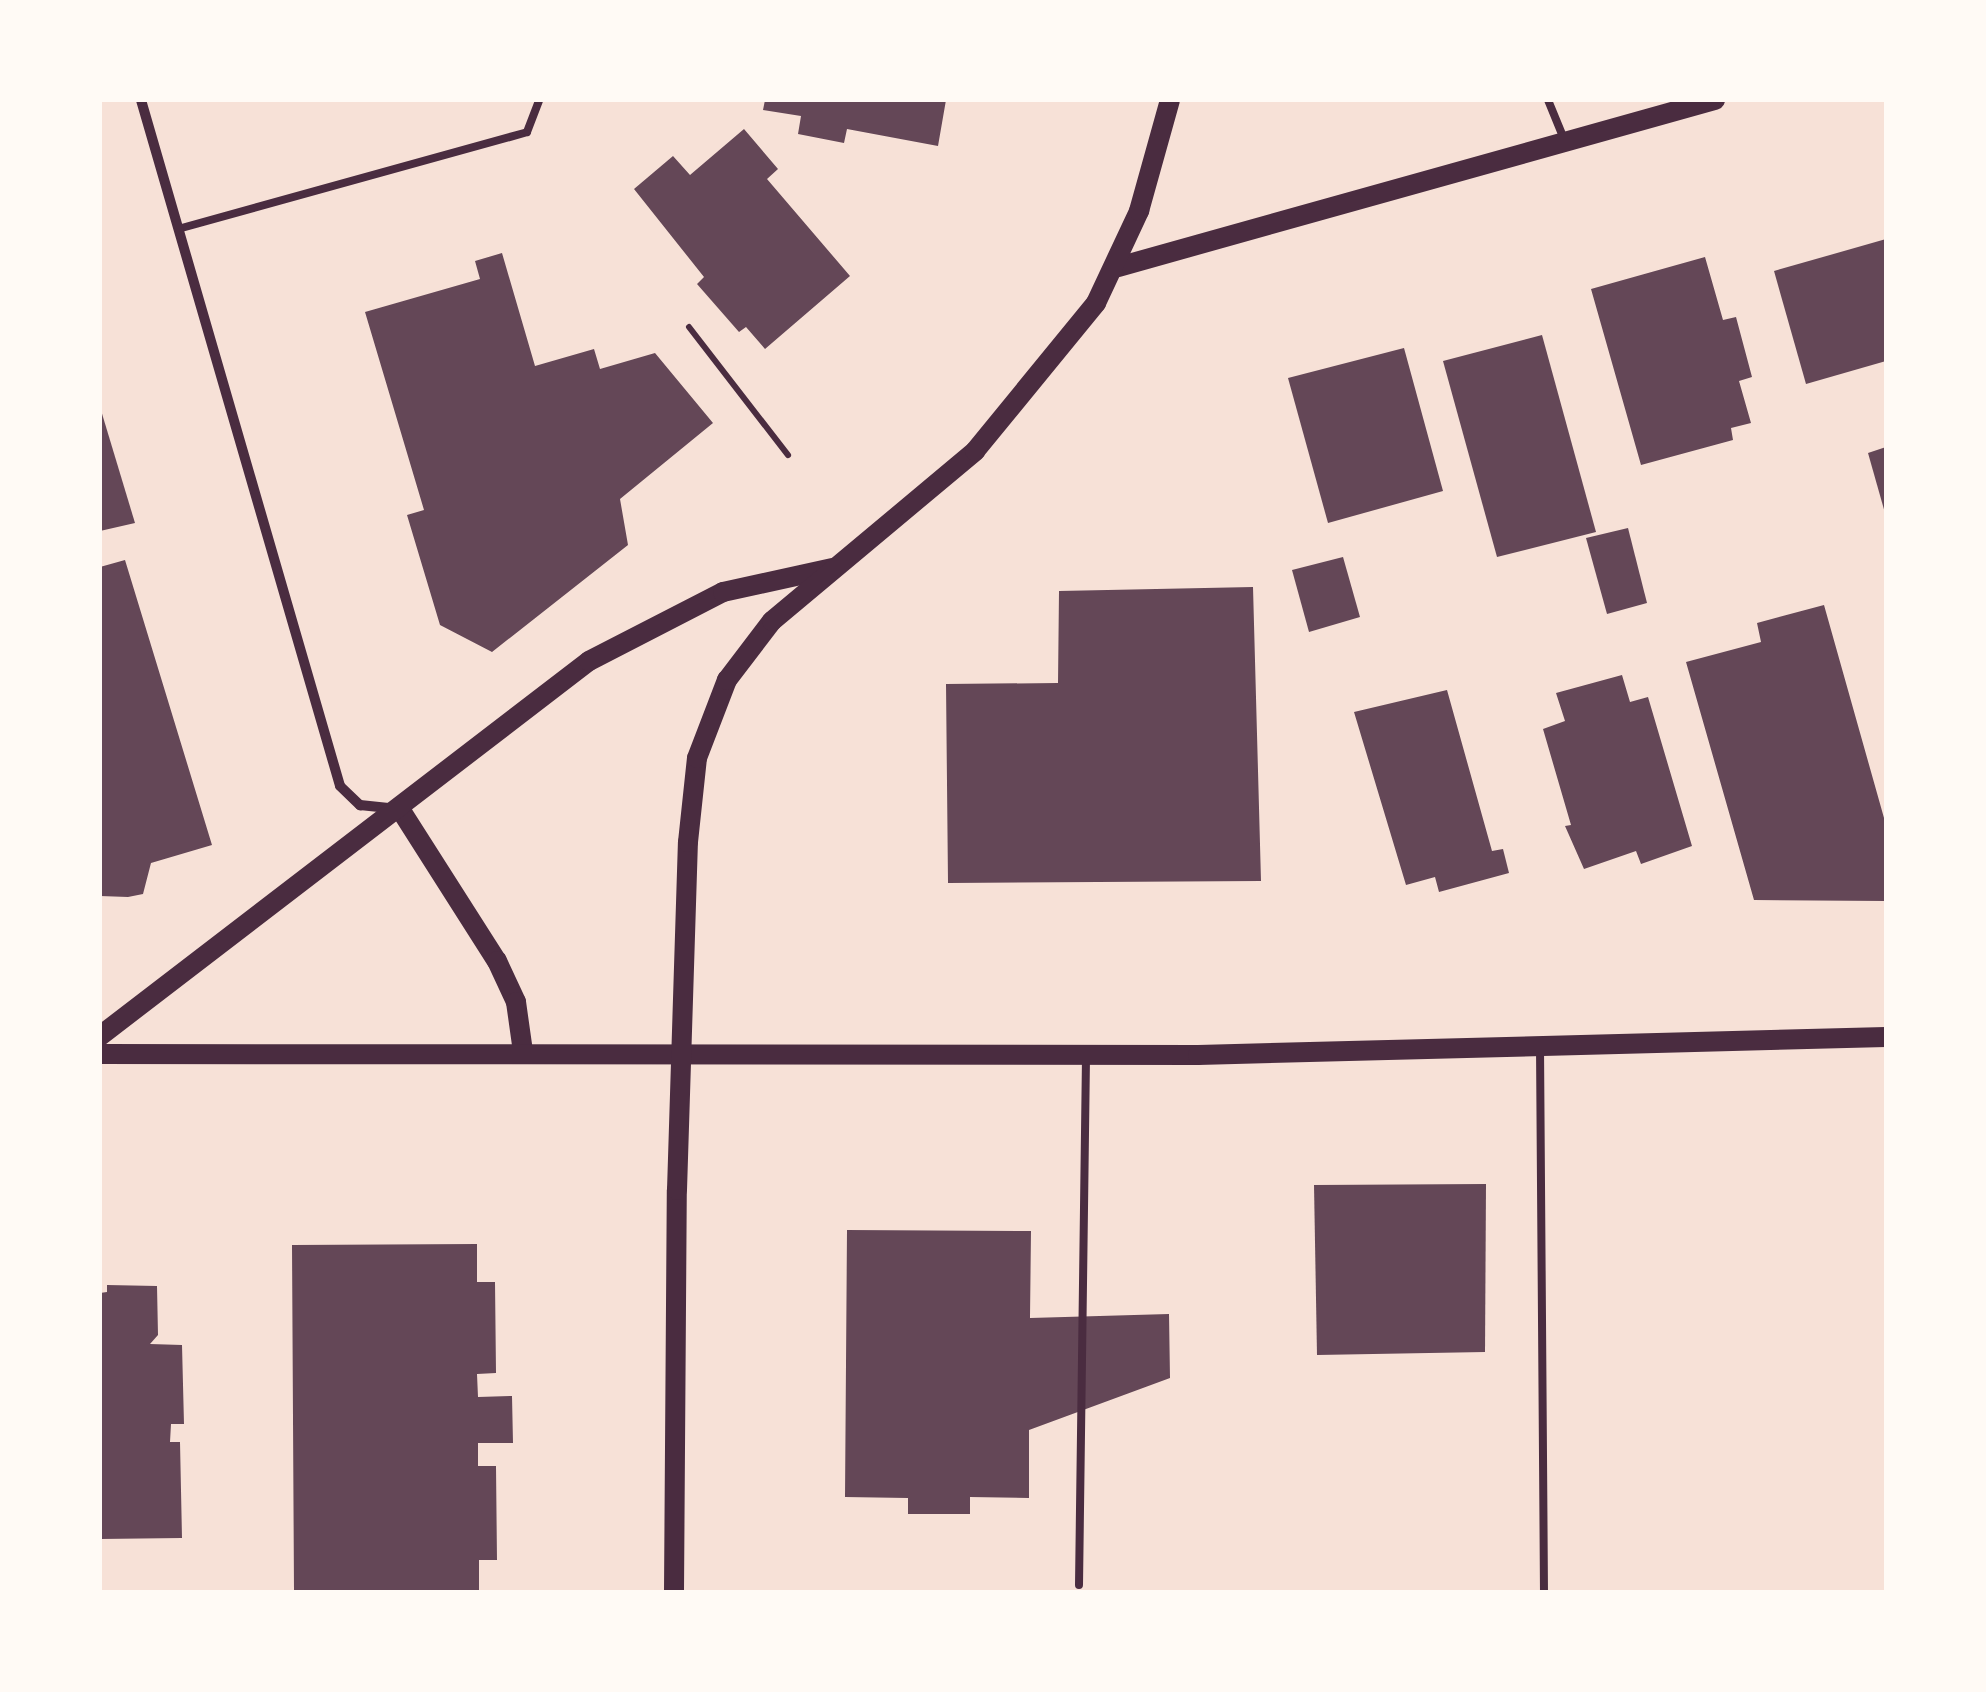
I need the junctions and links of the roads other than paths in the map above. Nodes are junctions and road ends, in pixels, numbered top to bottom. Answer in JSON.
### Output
{"nodes":[{"id":1,"x":141,"y":100,"type":"edge"},
{"id":2,"x":539,"y":100,"type":"edge"},
{"id":3,"x":1170,"y":100,"type":"edge"},
{"id":4,"x":1548,"y":100,"type":"edge"},
{"id":5,"x":1715,"y":100,"type":"edge"},
{"id":6,"x":1565,"y":143,"type":"junction"},
{"id":7,"x":178,"y":229,"type":"junction"},
{"id":8,"x":1118,"y":267,"type":"junction"},
{"id":9,"x":834,"y":568,"type":"junction"},
{"id":10,"x":400,"y":809,"type":"junction"},
{"id":11,"x":100,"y":1036,"type":"edge"},
{"id":12,"x":1886,"y":1036,"type":"edge"},
{"id":13,"x":1540,"y":1042,"type":"junction"},
{"id":14,"x":523,"y":1052,"type":"junction"},
{"id":15,"x":681,"y":1052,"type":"junction"},
{"id":16,"x":1086,"y":1053,"type":"junction"},
{"id":17,"x":100,"y":1054,"type":"edge"},
{"id":18,"x":1079,"y":1585,"type":"dead end"},
{"id":19,"x":674,"y":1592,"type":"edge"},
{"id":20,"x":1544,"y":1592,"type":"edge"}],
"edges":[{"from":1,"to":7,"type":"street"},
{"from":2,"to":7,"type":"lane"},
{"from":3,"to":8,"type":"main road"},
{"from":4,"to":6,"type":"lane"},
{"from":5,"to":6,"type":"main road"},
{"from":6,"to":8,"type":"main road"},
{"from":7,"to":10,"type":"street"},
{"from":8,"to":9,"type":"main road"},
{"from":9,"to":10,"type":"main road"},
{"from":9,"to":15,"type":"main road"},
{"from":10,"to":11,"type":"main road"},
{"from":10,"to":14,"type":"main road"},
{"from":12,"to":13,"type":"main road"},
{"from":13,"to":16,"type":"main road"},
{"from":13,"to":20,"type":"lane"},
{"from":14,"to":15,"type":"main road"},
{"from":14,"to":17,"type":"main road"},
{"from":15,"to":16,"type":"main road"},
{"from":15,"to":19,"type":"main road"},
{"from":16,"to":18,"type":"lane"}]}
